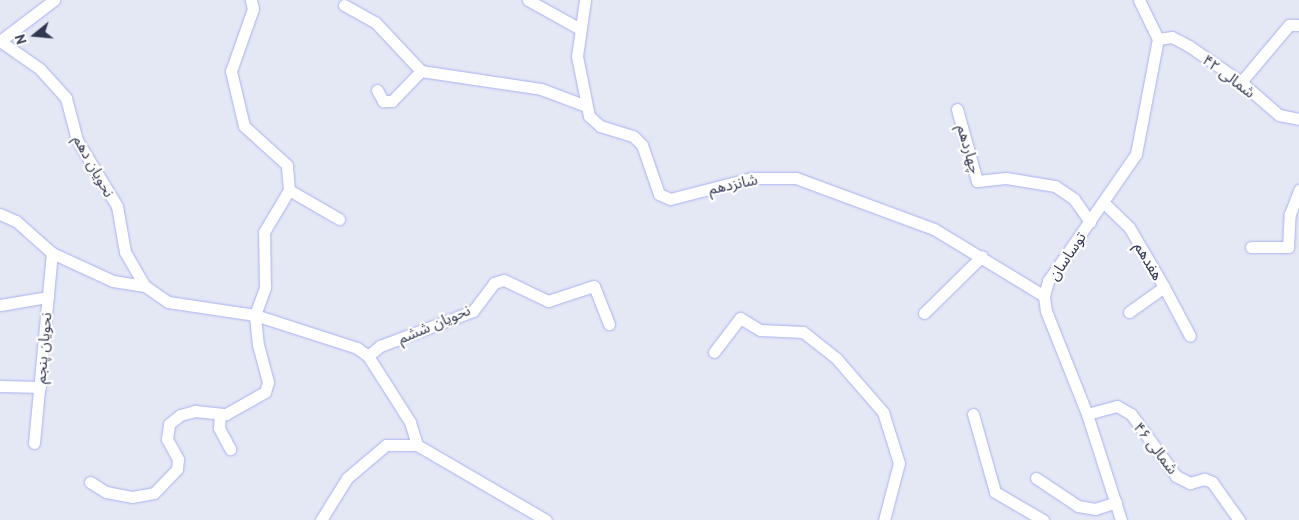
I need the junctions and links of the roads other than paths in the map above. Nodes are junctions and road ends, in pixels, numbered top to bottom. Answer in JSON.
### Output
{"nodes":[{"id":1,"x":54,"y":0,"type":"edge"},
{"id":2,"x":252,"y":0,"type":"edge"},
{"id":3,"x":528,"y":0,"type":"edge"},
{"id":4,"x":585,"y":0,"type":"edge"},
{"id":5,"x":1139,"y":0,"type":"edge"},
{"id":6,"x":344,"y":6,"type":"dead end"},
{"id":7,"x":1299,"y":26,"type":"edge"},
{"id":8,"x":580,"y":29,"type":"junction"},
{"id":9,"x":1158,"y":39,"type":"junction"},
{"id":10,"x":0,"y":41,"type":"edge"},
{"id":11,"x":421,"y":71,"type":"junction"},
{"id":12,"x":1241,"y":82,"type":"junction"},
{"id":13,"x":377,"y":90,"type":"dead end"},
{"id":14,"x":586,"y":106,"type":"junction"},
{"id":15,"x":957,"y":109,"type":"dead end"},
{"id":16,"x":1299,"y":119,"type":"edge"},
{"id":17,"x":289,"y":190,"type":"junction"},
{"id":18,"x":1299,"y":190,"type":"edge"},
{"id":19,"x":1104,"y":203,"type":"junction"},
{"id":20,"x":0,"y":214,"type":"edge"},
{"id":21,"x":1295,"y":216,"type":"edge"},
{"id":22,"x":339,"y":219,"type":"dead end"},
{"id":23,"x":1090,"y":222,"type":"junction"},
{"id":24,"x":1251,"y":247,"type":"dead end"},
{"id":25,"x":52,"y":253,"type":"junction"},
{"id":26,"x":982,"y":256,"type":"junction"},
{"id":27,"x":144,"y":286,"type":"junction"},
{"id":28,"x":1164,"y":287,"type":"junction"},
{"id":29,"x":1044,"y":296,"type":"junction"},
{"id":30,"x":48,"y":297,"type":"junction"},
{"id":31,"x":0,"y":305,"type":"edge"},
{"id":32,"x":1129,"y":312,"type":"dead end"},
{"id":33,"x":924,"y":313,"type":"dead end"},
{"id":34,"x":255,"y":315,"type":"junction"},
{"id":35,"x":609,"y":324,"type":"dead end"},
{"id":36,"x":1190,"y":336,"type":"dead end"},
{"id":37,"x":714,"y":352,"type":"dead end"},
{"id":38,"x":368,"y":356,"type":"junction"},
{"id":39,"x":0,"y":386,"type":"edge"},
{"id":40,"x":40,"y":387,"type":"junction"},
{"id":41,"x":220,"y":414,"type":"junction"},
{"id":42,"x":973,"y":414,"type":"dead end"},
{"id":43,"x":1087,"y":414,"type":"junction"},
{"id":44,"x":34,"y":443,"type":"dead end"},
{"id":45,"x":417,"y":445,"type":"junction"},
{"id":46,"x":230,"y":450,"type":"dead end"},
{"id":47,"x":1036,"y":478,"type":"dead end"},
{"id":48,"x":90,"y":482,"type":"dead end"},
{"id":49,"x":1116,"y":502,"type":"junction"},
{"id":50,"x":321,"y":520,"type":"edge"},
{"id":51,"x":546,"y":520,"type":"edge"},
{"id":52,"x":884,"y":520,"type":"edge"},
{"id":53,"x":1042,"y":520,"type":"edge"},
{"id":54,"x":1121,"y":520,"type":"edge"},
{"id":55,"x":1239,"y":520,"type":"edge"}],
"edges":[{"from":1,"to":10,"type":"street"},
{"from":2,"to":17,"type":"street"},
{"from":3,"to":8,"type":"street"},
{"from":4,"to":8,"type":"street","name":"شانزدهم"},
{"from":5,"to":9,"type":"street"},
{"from":6,"to":11,"type":"street"},
{"from":7,"to":12,"type":"street"},
{"from":8,"to":14,"type":"street","name":"شانزدهم"},
{"from":9,"to":12,"type":"street","name":"شمالی ۴۲"},
{"from":9,"to":19,"type":"street","name":"توساسان"},
{"from":10,"to":27,"type":"street","name":"نحویان دهم"},
{"from":11,"to":13,"type":"street"},
{"from":11,"to":14,"type":"street"},
{"from":12,"to":16,"type":"street","name":"شمالی ۴۲"},
{"from":14,"to":26,"type":"street","name":"شانزدهم"},
{"from":15,"to":23,"type":"street","name":"چهاردهم"},
{"from":17,"to":22,"type":"street"},
{"from":17,"to":34,"type":"street"},
{"from":18,"to":21,"type":"street"},
{"from":19,"to":23,"type":"street","name":"توساسان"},
{"from":19,"to":28,"type":"street","name":"هفدهم"},
{"from":20,"to":25,"type":"street"},
{"from":21,"to":24,"type":"street"},
{"from":23,"to":29,"type":"street","name":"توساسان"},
{"from":25,"to":27,"type":"street"},
{"from":25,"to":30,"type":"street","name":"نحویان پنجم"},
{"from":26,"to":29,"type":"street","name":"شانزدهم"},
{"from":26,"to":33,"type":"street"},
{"from":27,"to":34,"type":"street"},
{"from":28,"to":32,"type":"street","name":"هفدهم"},
{"from":28,"to":36,"type":"street"},
{"from":29,"to":43,"type":"street","name":"توساسان"},
{"from":30,"to":31,"type":"street"},
{"from":30,"to":40,"type":"street","name":"نحویان پنجم"},
{"from":34,"to":38,"type":"street"},
{"from":34,"to":41,"type":"street"},
{"from":35,"to":38,"type":"street","name":"نحویان ششم"},
{"from":37,"to":52,"type":"street"},
{"from":38,"to":45,"type":"street"},
{"from":39,"to":40,"type":"street"},
{"from":40,"to":44,"type":"street","name":"نحویان پنجم"},
{"from":41,"to":46,"type":"street"},
{"from":41,"to":48,"type":"street"},
{"from":42,"to":53,"type":"street"},
{"from":43,"to":49,"type":"street","name":"توساسان"},
{"from":43,"to":55,"type":"street","name":"شمالی ۴۶"},
{"from":45,"to":50,"type":"street"},
{"from":45,"to":51,"type":"street"},
{"from":47,"to":49,"type":"street"},
{"from":49,"to":54,"type":"street","name":"توساسان"}]}
